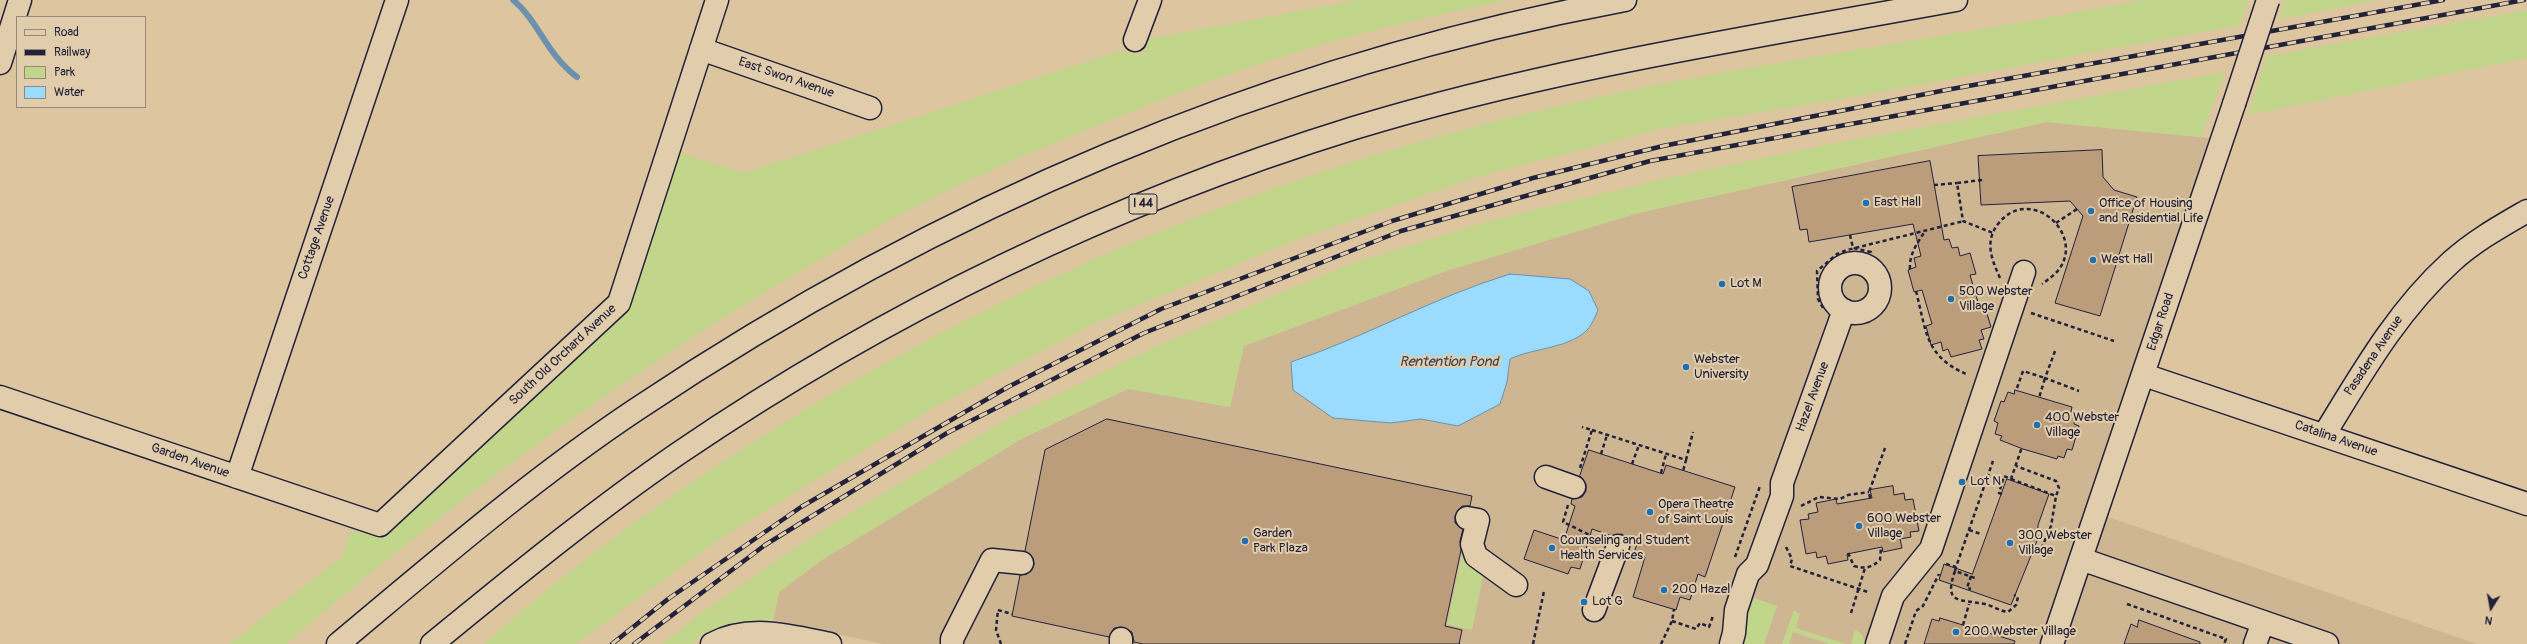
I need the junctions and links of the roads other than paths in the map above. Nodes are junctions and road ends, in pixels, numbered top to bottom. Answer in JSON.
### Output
{"nodes":[{"id":1,"x":20,"y":0,"type":"edge"},
{"id":2,"x":397,"y":0,"type":"edge"},
{"id":3,"x":717,"y":0,"type":"edge"},
{"id":4,"x":1150,"y":0,"type":"edge"},
{"id":5,"x":1625,"y":0,"type":"edge"},
{"id":6,"x":1956,"y":0,"type":"edge"},
{"id":7,"x":2268,"y":0,"type":"edge"},
{"id":8,"x":4,"y":37,"type":"edge"},
{"id":9,"x":1135,"y":40,"type":"dead end"},
{"id":10,"x":702,"y":48,"type":"junction"},
{"id":11,"x":0,"y":63,"type":"edge"},
{"id":12,"x":870,"y":108,"type":"dead end"},
{"id":13,"x":2527,"y":211,"type":"edge"},
{"id":14,"x":2024,"y":272,"type":"dead end"},
{"id":15,"x":1844,"y":310,"type":"junction"},
{"id":16,"x":2144,"y":375,"type":"junction"},
{"id":17,"x":0,"y":397,"type":"edge"},
{"id":18,"x":2324,"y":435,"type":"junction"},
{"id":19,"x":237,"y":477,"type":"junction"},
{"id":20,"x":1546,"y":477,"type":"dead end"},
{"id":21,"x":1574,"y":487,"type":"dead end"},
{"id":22,"x":2527,"y":504,"type":"edge"},
{"id":23,"x":1467,"y":518,"type":"dead end"},
{"id":24,"x":380,"y":525,"type":"joint"},
{"id":25,"x":1618,"y":546,"type":"dead end"},
{"id":26,"x":2081,"y":559,"type":"junction"},
{"id":27,"x":1022,"y":563,"type":"dead end"},
{"id":28,"x":1516,"y":586,"type":"dead end"},
{"id":29,"x":1594,"y":610,"type":"dead end"},
{"id":30,"x":1736,"y":610,"type":"junction"},
{"id":31,"x":2263,"y":622,"type":"junction"},
{"id":32,"x":2317,"y":642,"type":"edge"},
{"id":33,"x":338,"y":644,"type":"edge"},
{"id":34,"x":432,"y":644,"type":"edge"},
{"id":35,"x":712,"y":644,"type":"edge"},
{"id":36,"x":830,"y":644,"type":"edge"},
{"id":37,"x":952,"y":644,"type":"edge"},
{"id":38,"x":1715,"y":644,"type":"edge"},
{"id":39,"x":1731,"y":644,"type":"edge"},
{"id":40,"x":1877,"y":644,"type":"edge"},
{"id":41,"x":2052,"y":644,"type":"edge"},
{"id":42,"x":2255,"y":644,"type":"edge"}],
"edges":[{"from":1,"to":8,"type":"main road"},
{"from":2,"to":19,"type":"main road","name":"Cottage Avenue"},
{"from":3,"to":10,"type":"main road","name":"South Old Orchard Avenue"},
{"from":4,"to":9,"type":"main road"},
{"from":5,"to":33,"type":"main road"},
{"from":6,"to":34,"type":"main road","number":"I 44"},
{"from":7,"to":16,"type":"main road","name":"Edgar Road","bridge":true},
{"from":8,"to":11,"type":"main road"},
{"from":10,"to":12,"type":"main road","name":"East Swon Avenue"},
{"from":10,"to":24,"type":"main road","name":"South Old Orchard Avenue"},
{"from":13,"to":18,"type":"main road","name":"Pasadena Avenue"},
{"from":14,"to":40,"type":"main road"},
{"from":15,"to":15,"type":"main road"},
{"from":15,"to":30,"type":"main road","name":"Hazel Avenue"},
{"from":16,"to":18,"type":"main road","name":"Catalina Avenue"},
{"from":16,"to":26,"type":"main road","name":"Edgar Road"},
{"from":17,"to":19,"type":"main road","name":"Garden Avenue"},
{"from":18,"to":22,"type":"main road","name":"Catalina Avenue"},
{"from":19,"to":24,"type":"main road","name":"Garden Avenue"},
{"from":20,"to":21,"type":"main road"},
{"from":23,"to":28,"type":"main road"},
{"from":25,"to":29,"type":"main road"},
{"from":26,"to":31,"type":"main road"},
{"from":26,"to":41,"type":"main road","name":"Edgar Road"},
{"from":27,"to":37,"type":"main road"},
{"from":30,"to":38,"type":"main road","name":"Hazel Avenue"},
{"from":30,"to":39,"type":"main road","name":"Hazel Avenue"},
{"from":31,"to":32,"type":"main road"},
{"from":31,"to":42,"type":"main road"},
{"from":35,"to":36,"type":"main road"}]}
